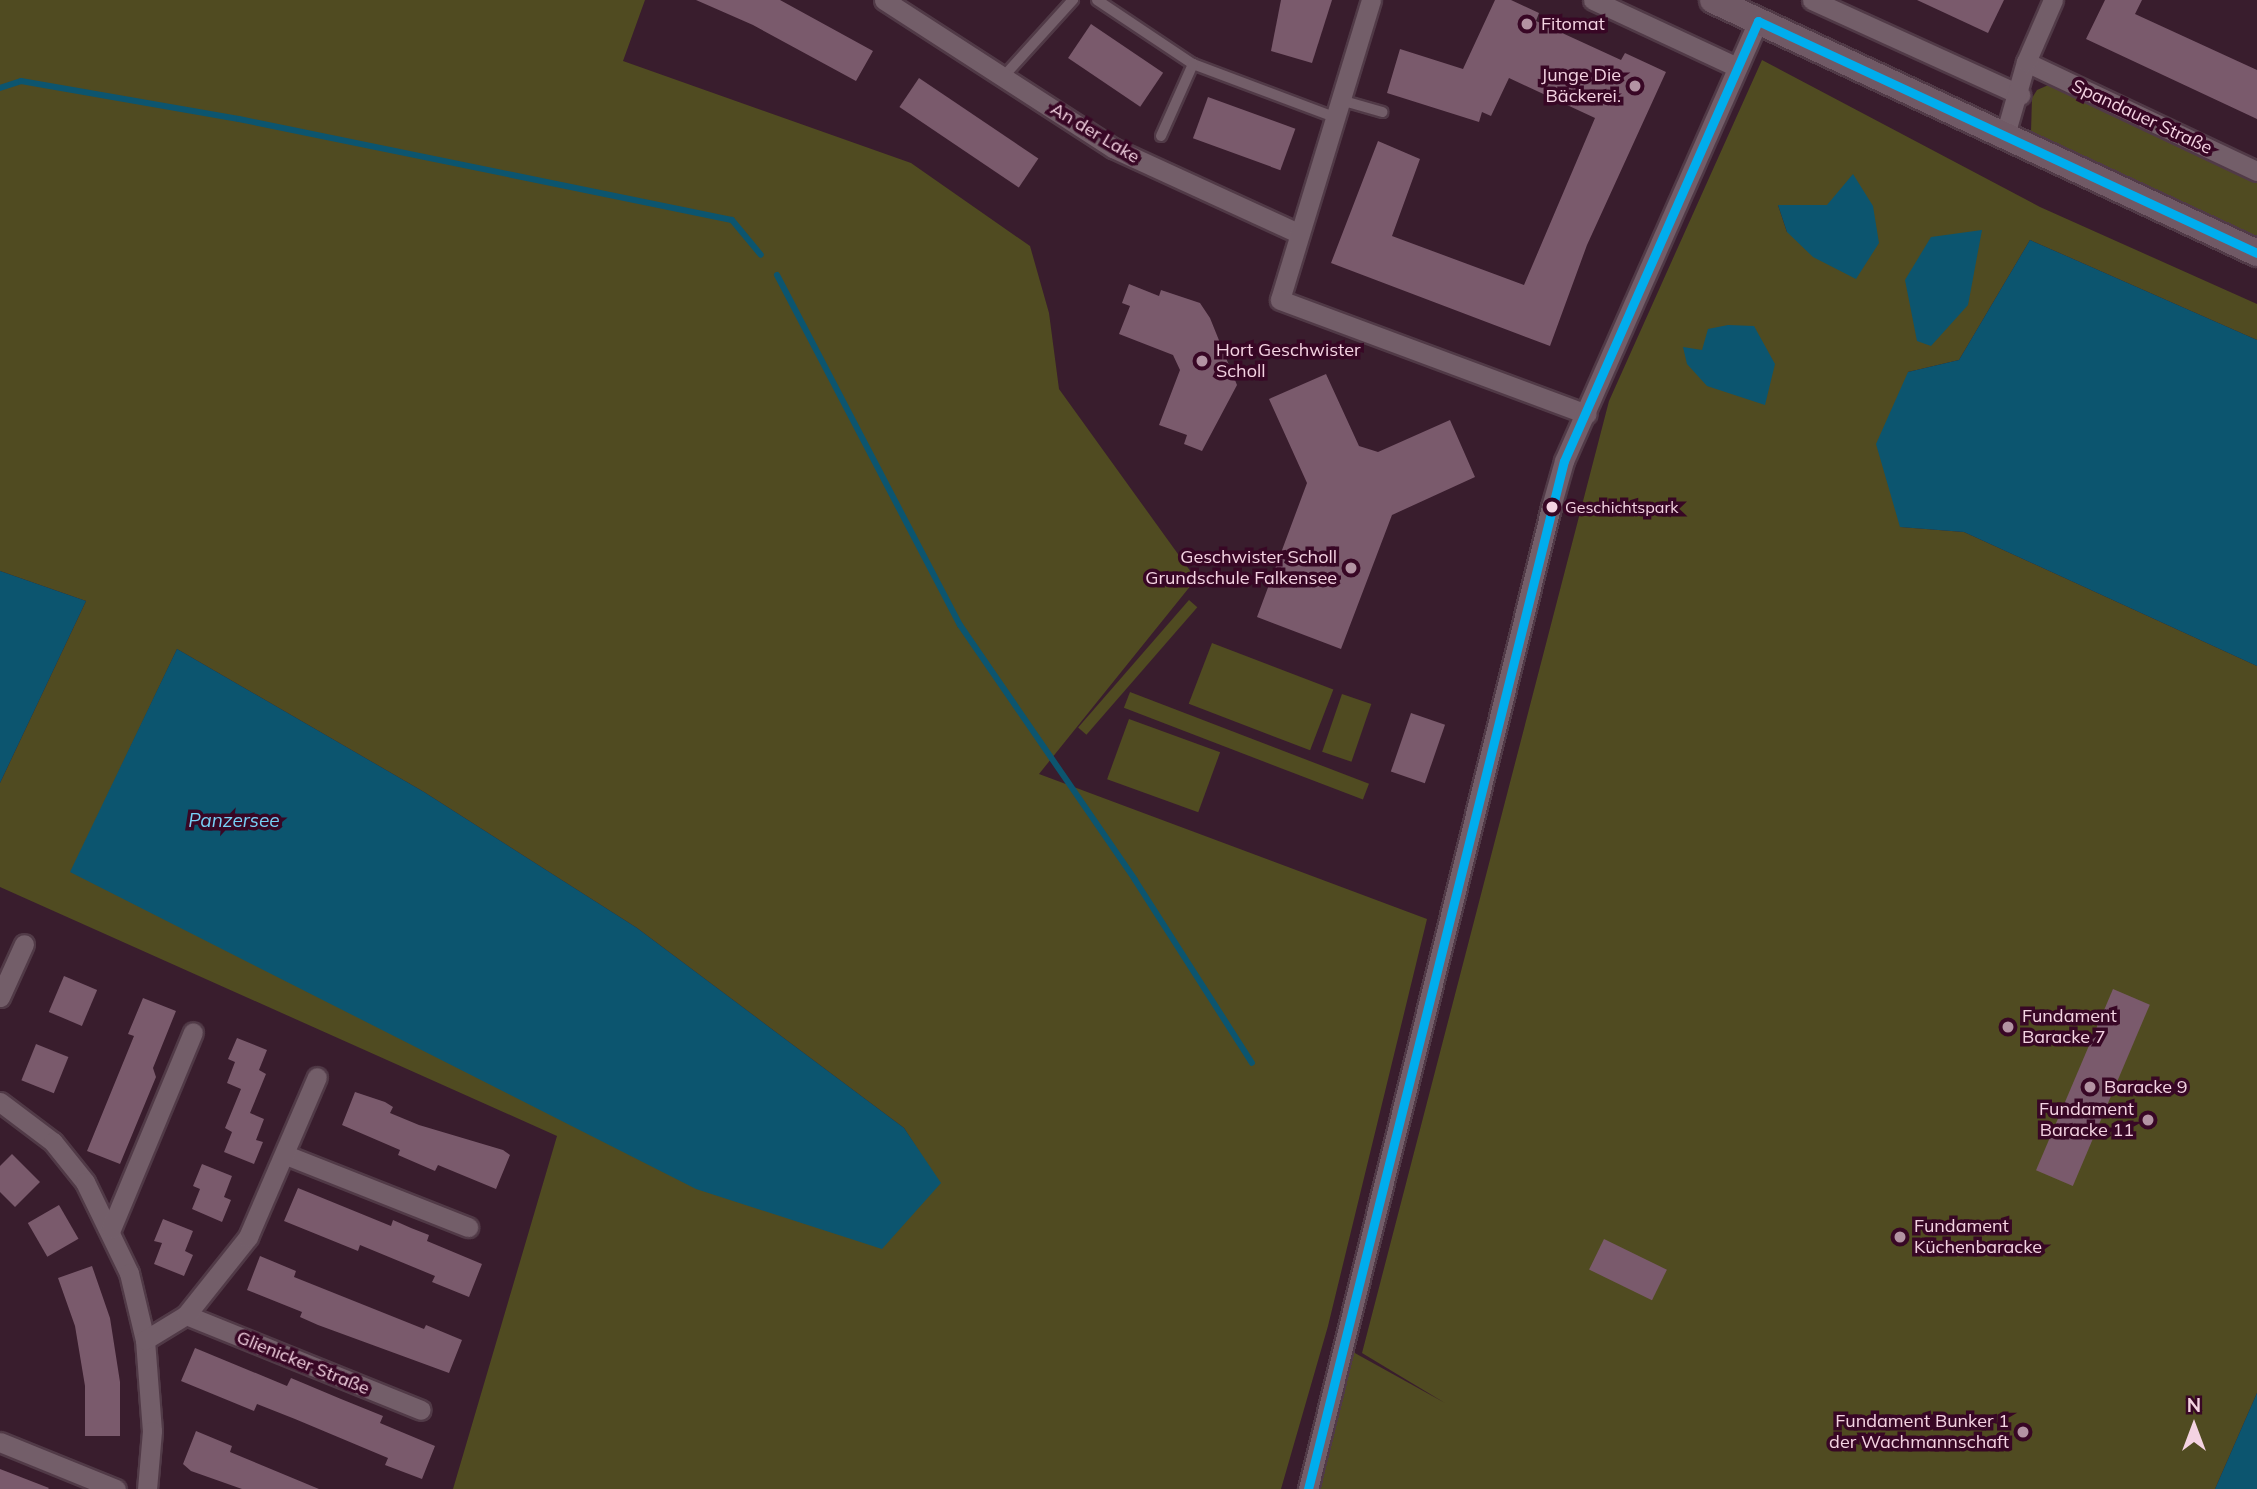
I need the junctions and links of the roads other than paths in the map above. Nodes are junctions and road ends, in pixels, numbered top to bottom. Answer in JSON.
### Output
{"nodes":[{"id":1,"x":884,"y":0,"type":"edge"},
{"id":2,"x":1097,"y":0,"type":"edge"},
{"id":3,"x":1371,"y":0,"type":"edge"},
{"id":4,"x":1592,"y":0,"type":"edge"},
{"id":5,"x":1713,"y":0,"type":"edge"},
{"id":6,"x":1812,"y":0,"type":"edge"},
{"id":7,"x":2053,"y":0,"type":"edge"},
{"id":8,"x":1070,"y":1,"type":"edge"},
{"id":9,"x":907,"y":5,"type":"edge"},
{"id":10,"x":1758,"y":21,"type":"junction"},
{"id":11,"x":2026,"y":62,"type":"junction"},
{"id":12,"x":1193,"y":64,"type":"junction"},
{"id":13,"x":1737,"y":67,"type":"junction"},
{"id":14,"x":1004,"y":76,"type":"junction"},
{"id":15,"x":2020,"y":95,"type":"junction"},
{"id":16,"x":1341,"y":109,"type":"junction"},
{"id":17,"x":1382,"y":112,"type":"dead end"},
{"id":18,"x":2006,"y":135,"type":"junction"},
{"id":19,"x":1161,"y":136,"type":"dead end"},
{"id":20,"x":2257,"y":171,"type":"edge"},
{"id":21,"x":1298,"y":233,"type":"junction"},
{"id":22,"x":2257,"y":253,"type":"edge"},
{"id":23,"x":1586,"y":414,"type":"junction"},
{"id":24,"x":24,"y":944,"type":"dead end"},
{"id":25,"x":0,"y":997,"type":"edge"},
{"id":26,"x":193,"y":1032,"type":"dead end"},
{"id":27,"x":317,"y":1077,"type":"dead end"},
{"id":28,"x":0,"y":1102,"type":"edge"},
{"id":29,"x":286,"y":1155,"type":"junction"},
{"id":30,"x":468,"y":1227,"type":"dead end"},
{"id":31,"x":111,"y":1229,"type":"junction"},
{"id":32,"x":186,"y":1315,"type":"junction"},
{"id":33,"x":145,"y":1340,"type":"junction"},
{"id":34,"x":421,"y":1410,"type":"dead end"},
{"id":35,"x":0,"y":1442,"type":"edge"},
{"id":36,"x":116,"y":1489,"type":"edge"},
{"id":37,"x":146,"y":1489,"type":"edge"},
{"id":38,"x":1308,"y":1489,"type":"edge"}],
"edges":[{"from":1,"to":9,"type":"street","name":"An der Lake"},
{"from":2,"to":12,"type":"lane"},
{"from":3,"to":16,"type":"street"},
{"from":4,"to":13,"type":"street"},
{"from":5,"to":10,"type":"main road"},
{"from":6,"to":15,"type":"street"},
{"from":7,"to":11,"type":"street"},
{"from":8,"to":14,"type":"lane"},
{"from":9,"to":14,"type":"street","name":"An der Lake"},
{"from":10,"to":13,"type":"street"},
{"from":10,"to":18,"type":"main road"},
{"from":11,"to":15,"type":"street"},
{"from":11,"to":20,"type":"street","name":"Spandauer Straße"},
{"from":12,"to":16,"type":"lane"},
{"from":12,"to":19,"type":"lane"},
{"from":13,"to":23,"type":"street"},
{"from":14,"to":21,"type":"street","name":"An der Lake"},
{"from":15,"to":18,"type":"street"},
{"from":16,"to":17,"type":"lane"},
{"from":16,"to":21,"type":"street"},
{"from":18,"to":22,"type":"main road"},
{"from":21,"to":23,"type":"street"},
{"from":23,"to":38,"type":"street"},
{"from":24,"to":25,"type":"street"},
{"from":26,"to":31,"type":"street"},
{"from":27,"to":29,"type":"street"},
{"from":28,"to":31,"type":"street"},
{"from":29,"to":30,"type":"street"},
{"from":29,"to":32,"type":"street"},
{"from":31,"to":33,"type":"street"},
{"from":32,"to":33,"type":"street"},
{"from":32,"to":34,"type":"street","name":"Glienicker Straße"},
{"from":33,"to":37,"type":"street"},
{"from":35,"to":36,"type":"street"}]}
